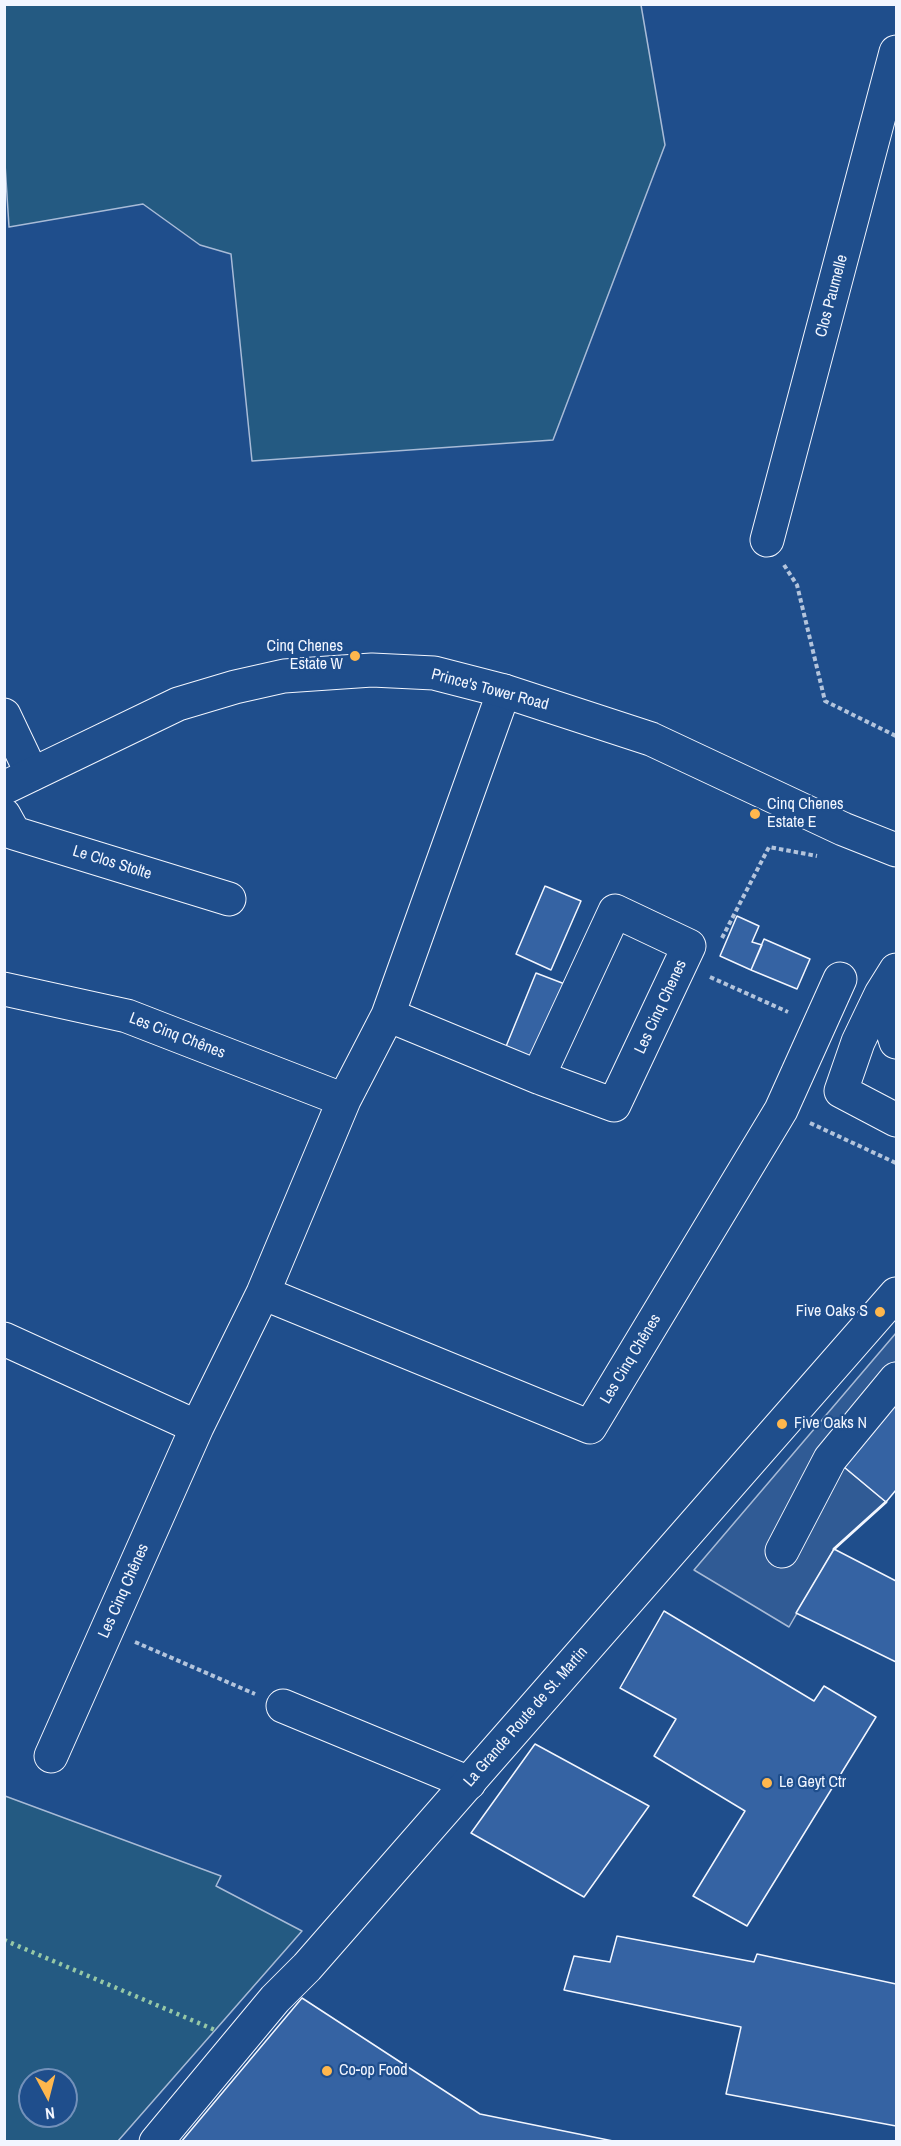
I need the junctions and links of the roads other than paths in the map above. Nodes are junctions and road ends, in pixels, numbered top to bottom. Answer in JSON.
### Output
{"nodes":[{"id":1,"x":897,"y":52,"type":"edge"},
{"id":2,"x":767,"y":540,"type":"road end"},
{"id":3,"x":504,"y":691,"type":"junction"},
{"id":4,"x":4,"y":715,"type":"edge"},
{"id":5,"x":18,"y":781,"type":"edge"},
{"id":6,"x":4,"y":815,"type":"edge"},
{"id":7,"x":897,"y":850,"type":"edge"},
{"id":8,"x":229,"y":899,"type":"dead end"},
{"id":9,"x":840,"y":980,"type":"dead end"},
{"id":10,"x":889,"y":982,"type":"edge"},
{"id":11,"x":4,"y":989,"type":"edge"},
{"id":12,"x":388,"y":1015,"type":"junction"},
{"id":13,"x":897,"y":1042,"type":"edge"},
{"id":14,"x":538,"y":1077,"type":"junction"},
{"id":15,"x":345,"y":1100,"type":"junction"},
{"id":16,"x":897,"y":1120,"type":"edge"},
{"id":17,"x":263,"y":1293,"type":"junction"},
{"id":18,"x":897,"y":1294,"type":"edge"},
{"id":19,"x":4,"y":1339,"type":"edge"},
{"id":20,"x":897,"y":1379,"type":"edge"},
{"id":21,"x":197,"y":1427,"type":"junction"},
{"id":22,"x":782,"y":1551,"type":"dead end"},
{"id":23,"x":283,"y":1706,"type":"road end"},
{"id":24,"x":51,"y":1756,"type":"dead end"},
{"id":25,"x":469,"y":1783,"type":"junction"},
{"id":26,"x":156,"y":2142,"type":"edge"}],
"edges":[{"from":1,"to":2,"type":"street","name":"Clos Paumelle"},
{"from":3,"to":5,"type":"street","name":"Prince's Tower Road"},
{"from":3,"to":7,"type":"street","name":"Prince's Tower Road"},
{"from":3,"to":12,"type":"street"},
{"from":4,"to":5,"type":"street"},
{"from":6,"to":8,"type":"street","name":"Le Clos Stolte"},
{"from":9,"to":17,"type":"street","name":"Les Cinq Chênes"},
{"from":10,"to":13,"type":"street"},
{"from":10,"to":16,"type":"street"},
{"from":11,"to":15,"type":"street","name":"Les Cinq Chênes"},
{"from":12,"to":14,"type":"street","name":"Les Cinq Chenes"},
{"from":12,"to":15,"type":"street","name":"Les Cinq Chênes"},
{"from":14,"to":14,"type":"street","name":"Les Cinq Chenes"},
{"from":15,"to":17,"type":"street","name":"Les Cinq Chênes"},
{"from":17,"to":21,"type":"street","name":"Les Cinq Chênes"},
{"from":18,"to":25,"type":"street","name":"La Grande Route de St. Martin"},
{"from":19,"to":21,"type":"street"},
{"from":20,"to":22,"type":"street"},
{"from":21,"to":24,"type":"street","name":"Les Cinq Chênes"},
{"from":23,"to":25,"type":"street"},
{"from":25,"to":26,"type":"street","name":"La Grande Route de St. Martin"}]}
